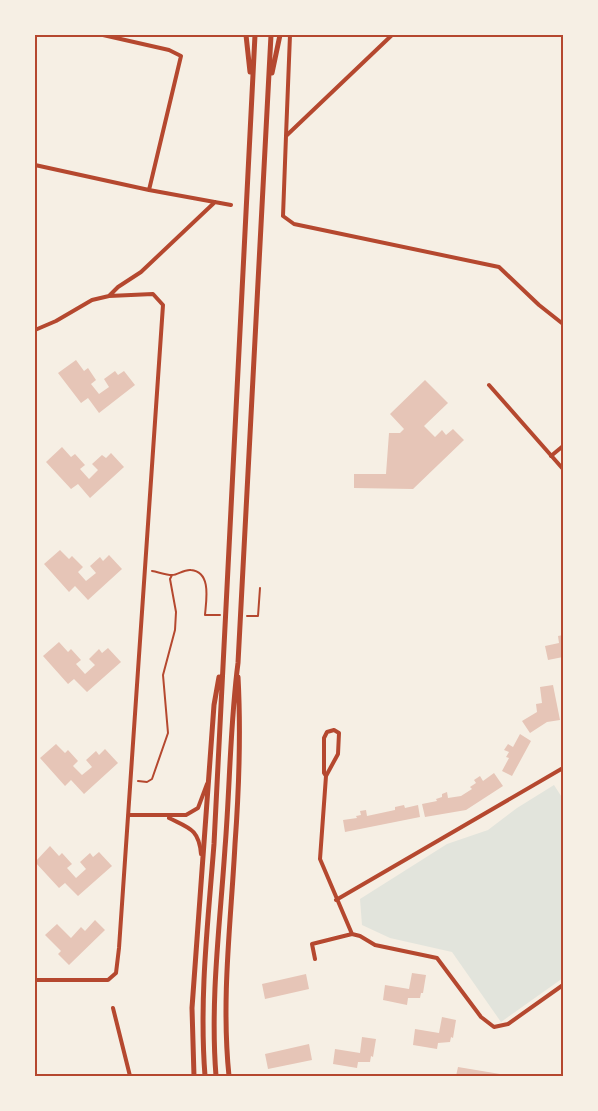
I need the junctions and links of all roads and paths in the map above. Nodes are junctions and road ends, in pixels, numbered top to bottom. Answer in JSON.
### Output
{"nodes":[{"id":1,"x":103,"y":35,"type":"edge"},
{"id":2,"x":246,"y":35,"type":"edge"},
{"id":3,"x":255,"y":35,"type":"edge"},
{"id":4,"x":271,"y":35,"type":"edge"},
{"id":5,"x":280,"y":35,"type":"edge"},
{"id":6,"x":290,"y":35,"type":"edge"},
{"id":7,"x":392,"y":35,"type":"edge"},
{"id":8,"x":252,"y":88,"type":"junction"},
{"id":9,"x":268,"y":88,"type":"junction"},
{"id":10,"x":286,"y":136,"type":"junction"},
{"id":11,"x":35,"y":165,"type":"edge"},
{"id":12,"x":149,"y":190,"type":"junction"},
{"id":13,"x":215,"y":202,"type":"junction"},
{"id":14,"x":231,"y":205,"type":"dead end"},
{"id":15,"x":109,"y":296,"type":"junction"},
{"id":16,"x":563,"y":324,"type":"edge"},
{"id":17,"x":35,"y":330,"type":"edge"},
{"id":18,"x":489,"y":385,"type":"dead end"},
{"id":19,"x":563,"y":446,"type":"edge"},
{"id":20,"x":550,"y":456,"type":"junction"},
{"id":21,"x":563,"y":469,"type":"edge"},
{"id":22,"x":152,"y":571,"type":"dead end"},
{"id":23,"x":172,"y":575,"type":"junction"},
{"id":24,"x":260,"y":588,"type":"dead end"},
{"id":25,"x":205,"y":615,"type":"dead end"},
{"id":26,"x":258,"y":616,"type":"dead end"},
{"id":27,"x":222,"y":662,"type":"junction"},
{"id":28,"x":238,"y":663,"type":"junction"},
{"id":29,"x":563,"y":768,"type":"edge"},
{"id":30,"x":326,"y":776,"type":"junction"},
{"id":31,"x":209,"y":777,"type":"junction"},
{"id":32,"x":138,"y":782,"type":"dead end"},
{"id":33,"x":128,"y":815,"type":"junction"},
{"id":34,"x":167,"y":817,"type":"junction"},
{"id":35,"x":202,"y":869,"type":"junction"},
{"id":36,"x":336,"y":900,"type":"junction"},
{"id":37,"x":352,"y":934,"type":"junction"},
{"id":38,"x":315,"y":959,"type":"dead end"},
{"id":39,"x":35,"y":980,"type":"edge"},
{"id":40,"x":563,"y":985,"type":"edge"},
{"id":41,"x":113,"y":1008,"type":"dead end"},
{"id":42,"x":130,"y":1076,"type":"edge"},
{"id":43,"x":194,"y":1076,"type":"edge"},
{"id":44,"x":205,"y":1076,"type":"edge"},
{"id":45,"x":216,"y":1076,"type":"edge"},
{"id":46,"x":229,"y":1076,"type":"edge"}],
"edges":[{"from":1,"to":12,"type":"street"},
{"from":2,"to":8,"type":"main road"},
{"from":3,"to":8,"type":"main road"},
{"from":4,"to":9,"type":"main road"},
{"from":5,"to":9,"type":"main road"},
{"from":6,"to":10,"type":"street"},
{"from":7,"to":10,"type":"street"},
{"from":8,"to":27,"type":"main road"},
{"from":9,"to":28,"type":"main road"},
{"from":10,"to":16,"type":"street"},
{"from":11,"to":12,"type":"street"},
{"from":12,"to":13,"type":"street"},
{"from":13,"to":14,"type":"street"},
{"from":13,"to":15,"type":"street"},
{"from":15,"to":17,"type":"street"},
{"from":15,"to":33,"type":"street"},
{"from":18,"to":20,"type":"street"},
{"from":19,"to":20,"type":"street"},
{"from":20,"to":21,"type":"street"},
{"from":22,"to":23,"type":"path"},
{"from":23,"to":25,"type":"path"},
{"from":23,"to":32,"type":"path"},
{"from":24,"to":26,"type":"path"},
{"from":27,"to":31,"type":"main road"},
{"from":27,"to":44,"type":"main road"},
{"from":28,"to":45,"type":"main road"},
{"from":28,"to":46,"type":"main road"},
{"from":29,"to":36,"type":"street"},
{"from":30,"to":30,"type":"street"},
{"from":30,"to":36,"type":"street"},
{"from":31,"to":34,"type":"street"},
{"from":31,"to":35,"type":"main road"},
{"from":33,"to":34,"type":"street"},
{"from":33,"to":39,"type":"street"},
{"from":34,"to":35,"type":"street"},
{"from":35,"to":43,"type":"main road"},
{"from":36,"to":37,"type":"street"},
{"from":37,"to":38,"type":"street"},
{"from":37,"to":40,"type":"street"},
{"from":41,"to":42,"type":"street"}]}
